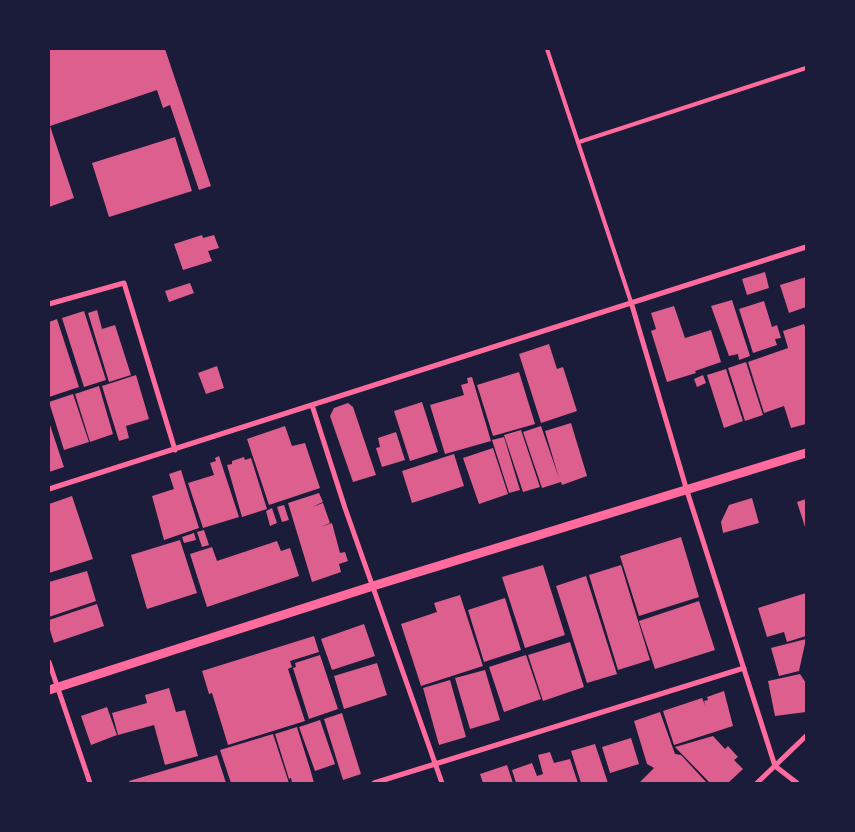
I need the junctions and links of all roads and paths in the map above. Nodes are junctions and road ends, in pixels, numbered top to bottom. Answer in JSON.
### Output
{"nodes":[{"id":1,"x":547,"y":49,"type":"edge"},
{"id":2,"x":806,"y":68,"type":"edge"},
{"id":3,"x":578,"y":142,"type":"junction"},
{"id":4,"x":806,"y":247,"type":"edge"},
{"id":5,"x":631,"y":302,"type":"junction"},
{"id":6,"x":49,"y":304,"type":"edge"},
{"id":7,"x":312,"y":406,"type":"junction"},
{"id":8,"x":175,"y":450,"type":"junction"},
{"id":9,"x":806,"y":453,"type":"edge"},
{"id":10,"x":49,"y":489,"type":"edge"},
{"id":11,"x":688,"y":490,"type":"junction"},
{"id":12,"x":372,"y":586,"type":"junction"},
{"id":13,"x":49,"y":662,"type":"edge"},
{"id":14,"x":744,"y":668,"type":"junction"},
{"id":15,"x":53,"y":689,"type":"edge"},
{"id":16,"x":806,"y":736,"type":"edge"},
{"id":17,"x":435,"y":764,"type":"junction"},
{"id":18,"x":775,"y":766,"type":"junction"},
{"id":19,"x":90,"y":783,"type":"edge"},
{"id":20,"x":374,"y":783,"type":"edge"},
{"id":21,"x":442,"y":783,"type":"edge"},
{"id":22,"x":757,"y":783,"type":"edge"},
{"id":23,"x":796,"y":783,"type":"edge"}],
"edges":[{"from":1,"to":3,"type":"lane"},
{"from":2,"to":3,"type":"lane"},
{"from":3,"to":5,"type":"lane"},
{"from":4,"to":5,"type":"street"},
{"from":5,"to":7,"type":"street"},
{"from":5,"to":11,"type":"street"},
{"from":6,"to":8,"type":"street"},
{"from":7,"to":8,"type":"street"},
{"from":7,"to":12,"type":"street"},
{"from":8,"to":10,"type":"street"},
{"from":9,"to":11,"type":"street"},
{"from":11,"to":12,"type":"street"},
{"from":11,"to":14,"type":"street"},
{"from":12,"to":15,"type":"street"},
{"from":12,"to":17,"type":"street"},
{"from":13,"to":15,"type":"street"},
{"from":14,"to":17,"type":"street"},
{"from":14,"to":18,"type":"street"},
{"from":15,"to":19,"type":"street"},
{"from":16,"to":18,"type":"street"},
{"from":17,"to":20,"type":"street"},
{"from":17,"to":21,"type":"street"},
{"from":18,"to":22,"type":"street"},
{"from":18,"to":23,"type":"street"}]}
